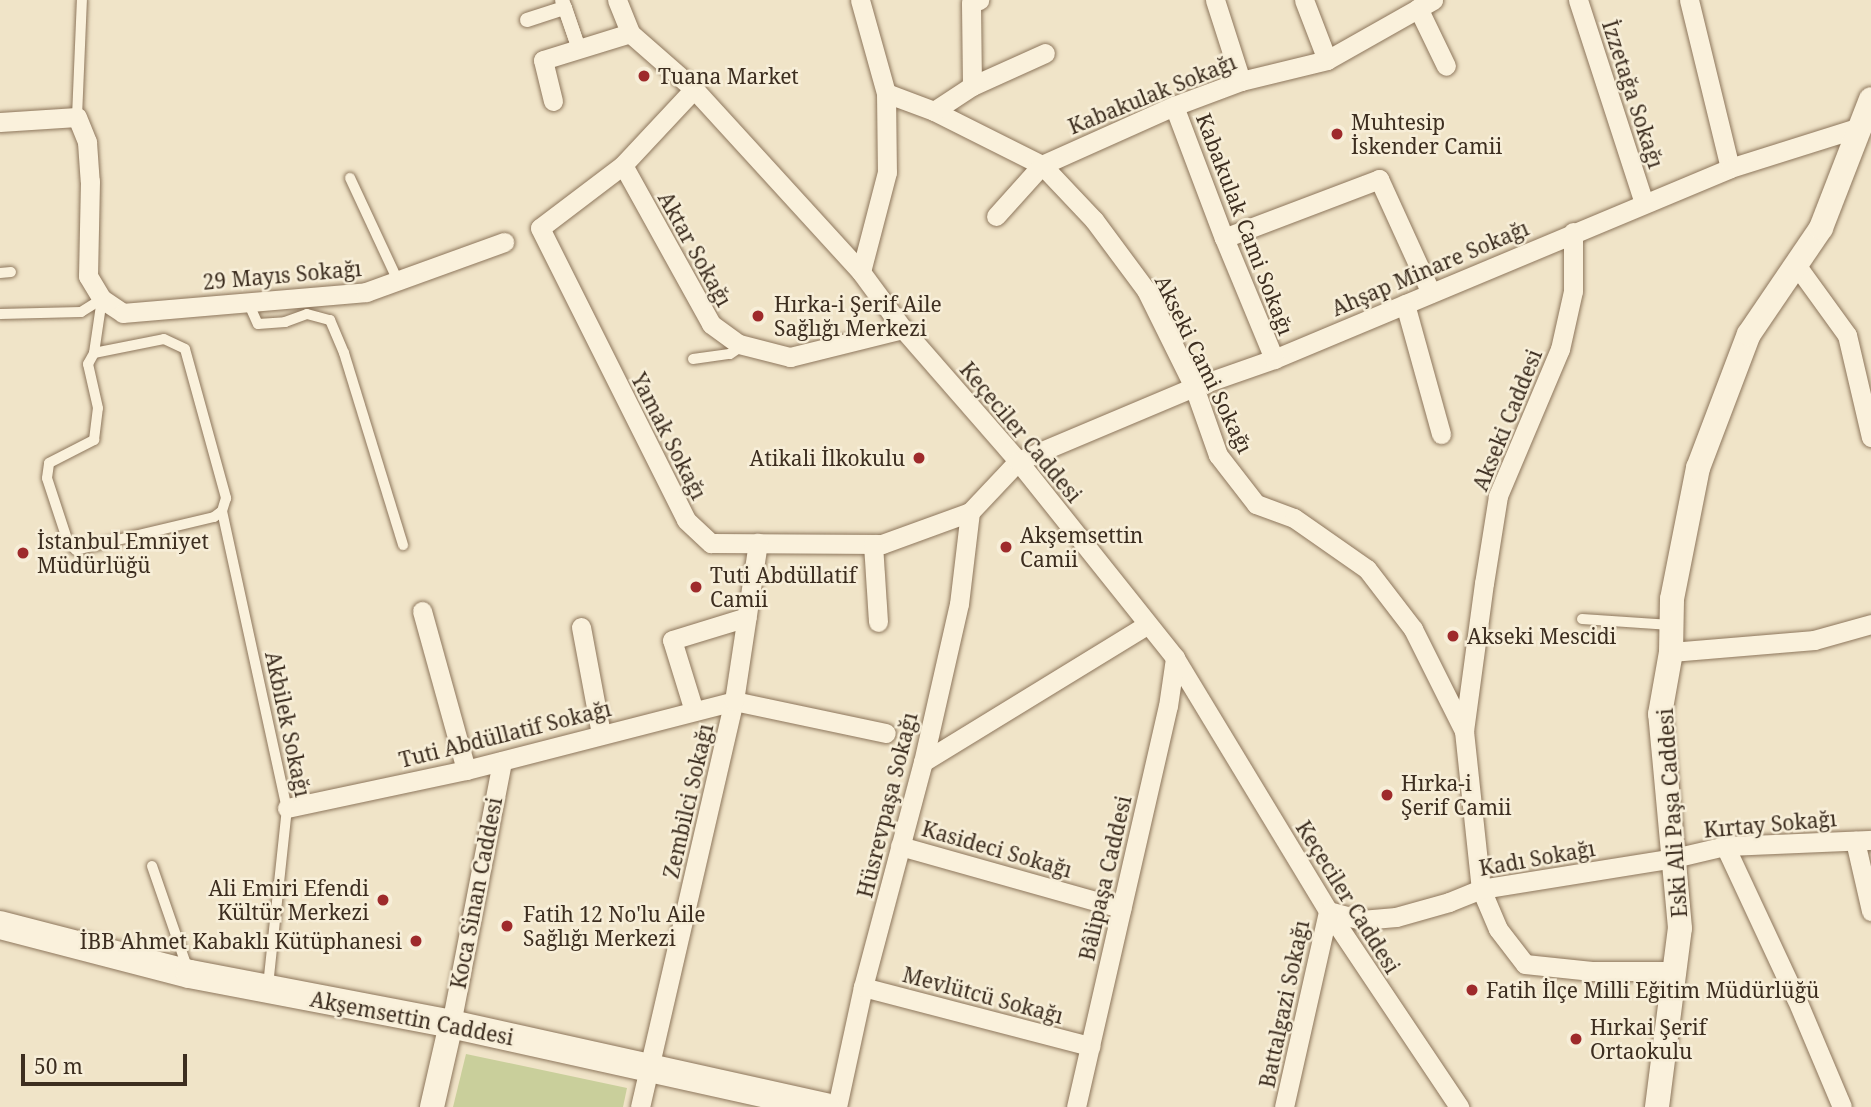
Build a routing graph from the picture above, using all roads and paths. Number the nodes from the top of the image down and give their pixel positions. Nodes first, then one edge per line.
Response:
1 (82, 0) edge
2 (562, 0) edge
3 (618, 0) edge
4 (860, 0) edge
5 (979, 0) edge
6 (1215, 0) edge
7 (1304, 0) edge
8 (1578, 0) edge
9 (1689, 0) edge
10 (1425, 4) edge
11 (527, 20) dead end
12 (630, 33) junction
13 (579, 49) junction
14 (1045, 53) dead end
15 (1326, 60) junction
16 (1446, 66) dead end
17 (1241, 81) junction
18 (972, 86) junction
19 (694, 89) junction
20 (886, 93) junction
21 (1871, 99) edge
22 (553, 101) dead end
23 (1174, 106) junction
24 (934, 111) junction
25 (77, 117) junction
26 (0, 122) edge
27 (1863, 126) junction
28 (623, 164) junction
29 (1042, 165) junction
30 (1730, 168) junction
31 (350, 178) dead end
32 (1644, 203) junction
33 (996, 216) dead end
34 (1573, 232) junction
35 (1224, 238) junction
36 (505, 242) dead end
37 (1797, 266) junction
38 (12, 272) dead end
39 (861, 272) junction
40 (0, 273) edge
41 (398, 281) junction
42 (1431, 293) junction
43 (102, 299) junction
44 (247, 302) junction
45 (1405, 304) junction
46 (0, 314) edge
47 (903, 329) junction
48 (744, 345) junction
49 (94, 353) junction
50 (693, 359) dead end
51 (1273, 359) junction
52 (1194, 387) junction
53 (1441, 434) dead end
54 (1871, 437) edge
55 (1018, 461) junction
56 (222, 511) junction
57 (970, 512) junction
58 (758, 542) junction
59 (873, 544) junction
60 (403, 545) dead end
61 (422, 611) dead end
62 (747, 617) junction
63 (1582, 619) dead end
64 (878, 622) dead end
65 (1871, 624) edge
66 (1147, 625) junction
67 (1671, 625) junction
68 (581, 626) dead end
69 (1671, 652) junction
70 (1175, 658) junction
71 (734, 701) junction
72 (694, 711) junction
73 (1464, 731) junction
74 (886, 733) dead end
75 (601, 734) junction
76 (502, 761) junction
77 (923, 762) junction
78 (466, 770) junction
79 (286, 808) junction
80 (1863, 840) edge
81 (900, 846) junction
82 (1725, 846) junction
83 (1674, 858) junction
84 (152, 866) dead end
85 (1481, 889) junction
86 (1121, 908) junction
87 (1328, 911) junction
88 (1871, 911) edge
89 (0, 925) edge
90 (1676, 971) junction
91 (190, 974) junction
92 (863, 987) junction
93 (267, 989) junction
94 (451, 1024) junction
95 (1090, 1046) junction
96 (649, 1068) junction
97 (432, 1107) edge
98 (640, 1107) edge
99 (826, 1107) edge
100 (837, 1107) edge
101 (1076, 1107) edge
102 (1284, 1107) edge
103 (1459, 1107) edge
104 (1657, 1107) edge
105 (1842, 1107) edge

1 - 25 lane
2 - 13 street
3 - 12 street, Keçeciler Caddesi
4 - 20 street
5 - 18 street
6 - 17 street
7 - 15 street
8 - 32 street, İzzetağa Sokağı
9 - 30 street
10 - 15 street, Kabakulak Sokağı
10 - 16 street
11 - 13 street
12 - 13 street
12 - 19 street, Keçeciler Caddesi
13 - 22 street
14 - 18 street
15 - 17 street, Kabakulak Sokağı
17 - 23 street, Kabakulak Sokağı
18 - 24 street
19 - 28 street, Yamak Sokağı
19 - 39 street, Keçeciler Caddesi
20 - 24 street, Akseki Cami Sokağı
20 - 39 street
21 - 27 street, Eski Ali Paşa Caddesi
23 - 29 street, Kabakulak Sokağı
23 - 35 street, Kabakulak Cami Sokağı
24 - 29 street, Akseki Cami Sokağı
25 - 26 street
25 - 43 street
27 - 30 street, Ahşap Minare Sokağı
27 - 37 street, Eski Ali Paşa Caddesi
28 - 48 street, Aktar Sokağı
28 - 58 street, Yamak Sokağı
29 - 33 street
29 - 52 street, Akseki Cami Sokağı
30 - 32 street, Ahşap Minare Sokağı
31 - 41 lane
32 - 34 street, Ahşap Minare Sokağı
34 - 42 street, Ahşap Minare Sokağı
34 - 73 street, Akseki Caddesi
35 - 42 street
35 - 51 street, Kabakulak Cami Sokağı
36 - 41 street, 29 Mayıs Sokağı
37 - 54 street
37 - 67 street, Eski Ali Paşa Caddesi
38 - 40 lane
39 - 47 street, Keçeciler Caddesi
41 - 44 street, 29 Mayıs Sokağı
42 - 45 street, Ahşap Minare Sokağı
43 - 44 street, 29 Mayıs Sokağı
43 - 46 lane
43 - 49 lane
44 - 60 lane
45 - 51 street, Ahşap Minare Sokağı
45 - 53 street
47 - 48 street, Aktar Sokağı
47 - 55 street, Keçeciler Caddesi
48 - 50 lane
49 - 56 lane, Akbilek Sokağı
49 - 56 lane
51 - 52 street, Ahşap Minare Sokağı
52 - 55 street, Ahşap Minare Sokağı
52 - 73 street, Akseki Cami Sokağı
55 - 57 street, Yamak Sokağı
55 - 66 street, Keçeciler Caddesi
56 - 79 lane, Akbilek Sokağı
57 - 59 street, Yamak Sokağı
57 - 77 street, Hüsrevpaşa Sokağı
58 - 59 street, Yamak Sokağı
58 - 62 street, Zembilci Sokağı
59 - 64 street
61 - 78 street
62 - 71 street, Zembilci Sokağı
62 - 72 street
63 - 67 lane
65 - 69 street
66 - 70 street, Keçeciler Caddesi
66 - 77 street
67 - 69 street, Eski Ali Paşa Caddesi
68 - 75 street
69 - 83 street, Eski Ali Paşa Caddesi
70 - 86 street, Bâlipaşa Caddesi
70 - 87 street, Keçeciler Caddesi
71 - 72 street, Tuti Abdüllatif Sokağı
71 - 74 street
71 - 96 street, Zembilci Sokağı
72 - 75 street, Tuti Abdüllatif Sokağı
73 - 85 street, Akseki Caddesi
75 - 76 street, Tuti Abdüllatif Sokağı
76 - 78 street, Tuti Abdüllatif Sokağı
76 - 94 street, Koca Sinan Caddesi
77 - 81 street, Hüsrevpaşa Sokağı
78 - 79 street, Tuti Abdüllatif Sokağı
79 - 93 lane, Akbilek Sokağı
80 - 82 street, Kırtay Sokağı
80 - 88 street
81 - 86 street, Kasideci Sokağı
81 - 92 street, Hüsrevpaşa Sokağı
82 - 83 street, Kırtay Sokağı
82 - 105 street
83 - 85 street, Kadı Sokağı
83 - 90 street, Eski Ali Paşa Caddesi
84 - 91 lane
85 - 87 street, Kadı Sokağı
85 - 90 street, Akseki Caddesi
86 - 95 street, Bâlipaşa Caddesi
87 - 102 street, Battalgazi Sokağı
87 - 103 street, Keçeciler Caddesi
89 - 91 main road, Akşemsettin Caddesi
90 - 104 street, Eski Ali Paşa Caddesi
91 - 93 main road, Akşemsettin Caddesi
92 - 95 street, Mevlütcü Sokağı
92 - 100 street, Hüsrevpaşa Sokağı
93 - 94 main road, Akşemsettin Caddesi
94 - 96 main road, Akşemsettin Caddesi
94 - 97 street, Koca Sinan Caddesi
95 - 101 street, Bâlipaşa Caddesi
96 - 98 street, Zembilci Sokağı
96 - 99 main road, Akşemsettin Caddesi

